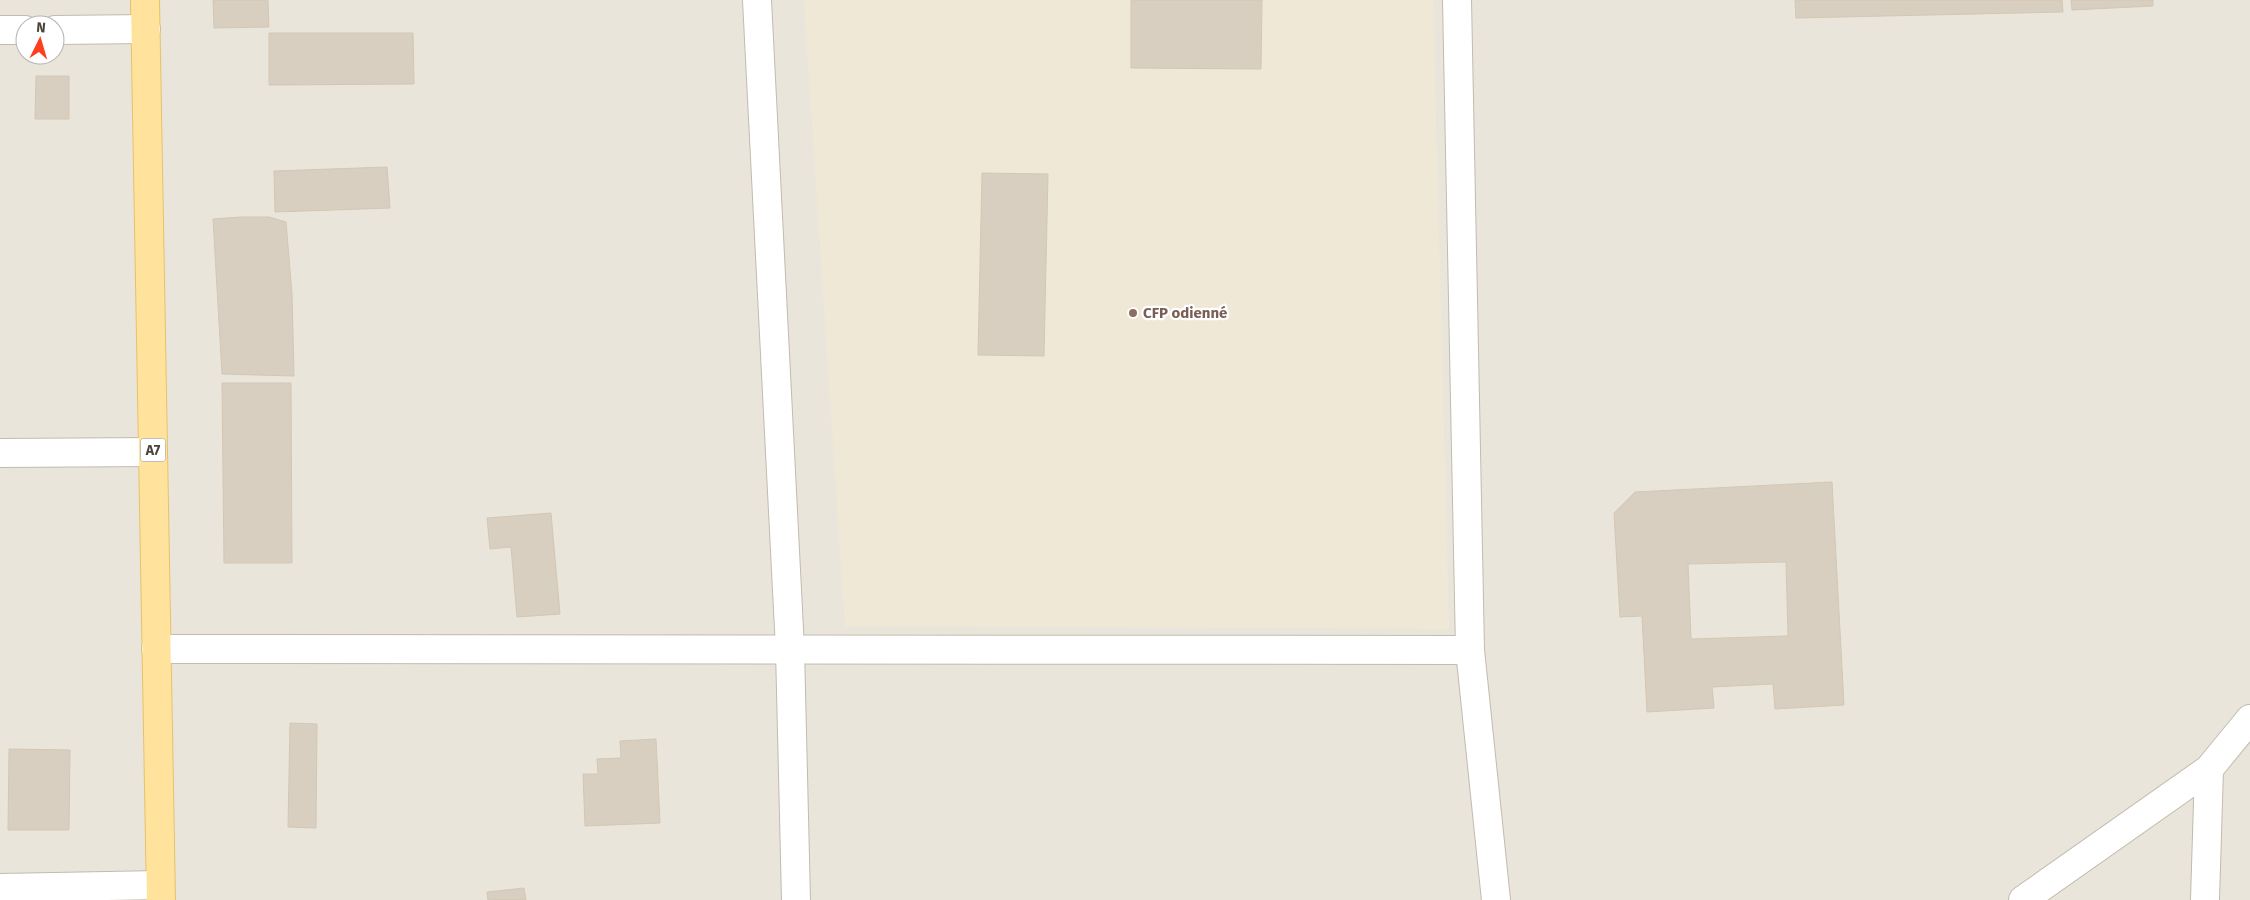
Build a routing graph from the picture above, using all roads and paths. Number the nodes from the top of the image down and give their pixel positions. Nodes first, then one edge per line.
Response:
1 (145, 0) edge
2 (757, 0) edge
3 (1457, 0) edge
4 (146, 29) junction
5 (0, 30) edge
6 (15, 30) edge
7 (65, 30) edge
8 (153, 452) junction
9 (0, 453) edge
10 (156, 649) junction
11 (790, 649) junction
12 (1470, 650) junction
13 (2250, 720) edge
14 (2209, 769) junction
15 (0, 888) edge
16 (160, 892) edge
17 (796, 900) edge
18 (1496, 900) edge
19 (2023, 900) edge
20 (2205, 900) edge

1 - 4 main road, A7
2 - 11 street
3 - 12 street
4 - 7 street
4 - 8 main road, A7
5 - 6 street
8 - 9 street
8 - 10 main road, A7
10 - 11 street
10 - 16 main road, A7
11 - 12 street
11 - 17 street
12 - 18 street
13 - 14 street
14 - 19 street
14 - 20 street
15 - 16 street

